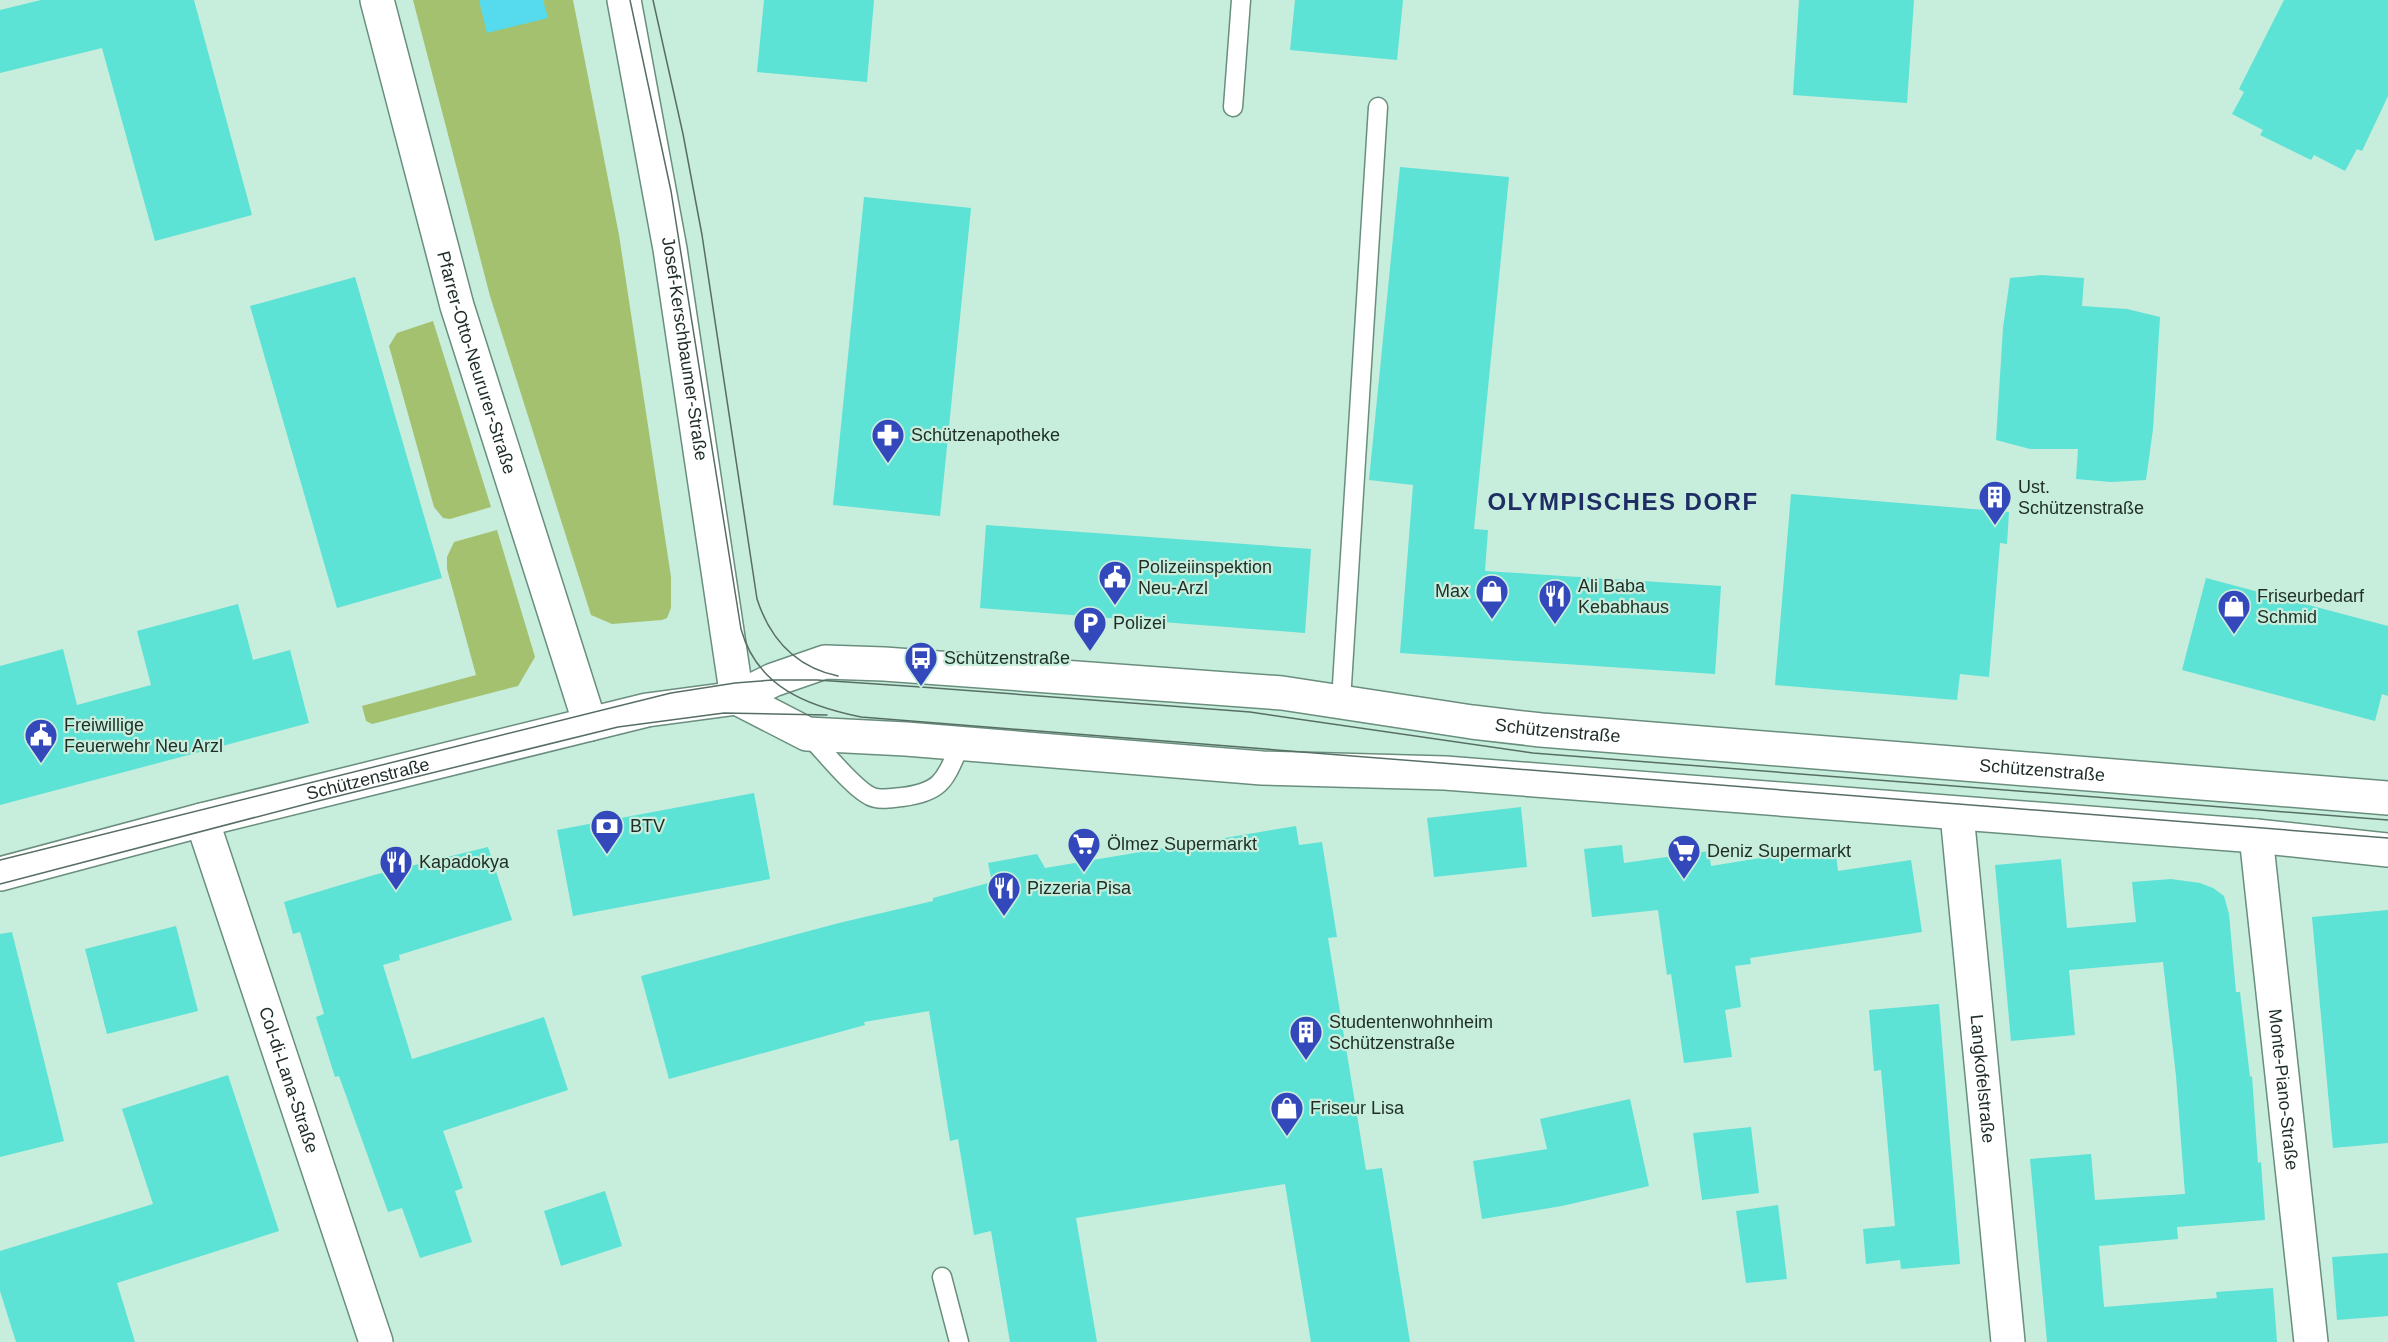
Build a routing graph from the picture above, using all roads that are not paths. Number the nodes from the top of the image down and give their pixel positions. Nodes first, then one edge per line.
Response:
1 (377, 0) edge
2 (624, 0) edge
3 (1241, 0) edge
4 (1233, 107) dead end
5 (1378, 107) dead end
6 (737, 698) junction
7 (1341, 701) junction
8 (590, 724) junction
9 (807, 734) junction
10 (961, 743) junction
11 (2388, 798) edge
12 (1957, 814) junction
13 (202, 820) junction
14 (2256, 836) junction
15 (2388, 850) edge
16 (0, 874) edge
17 (942, 1277) dead end
18 (376, 1342) edge
19 (959, 1342) edge
20 (2008, 1342) edge
21 (2311, 1342) edge

1 - 8 street, Pfarrer-Otto-Neururer-Straße
2 - 6 street, Josef-Kerschbaumer-Straße
3 - 4 lane
5 - 7 lane
6 - 7 street, Schützenstraße
6 - 8 street, Schützenstraße
6 - 9 street
7 - 11 street, Schützenstraße
8 - 13 street, Schützenstraße
9 - 10 street
9 - 10 lane
10 - 12 street
12 - 14 street
12 - 20 street, Langkofelstraße
13 - 16 street, Schützenstraße
13 - 18 street, Col-di-Lana-Straße
14 - 15 street
14 - 21 street, Monte-Piano-Straße
17 - 19 lane

